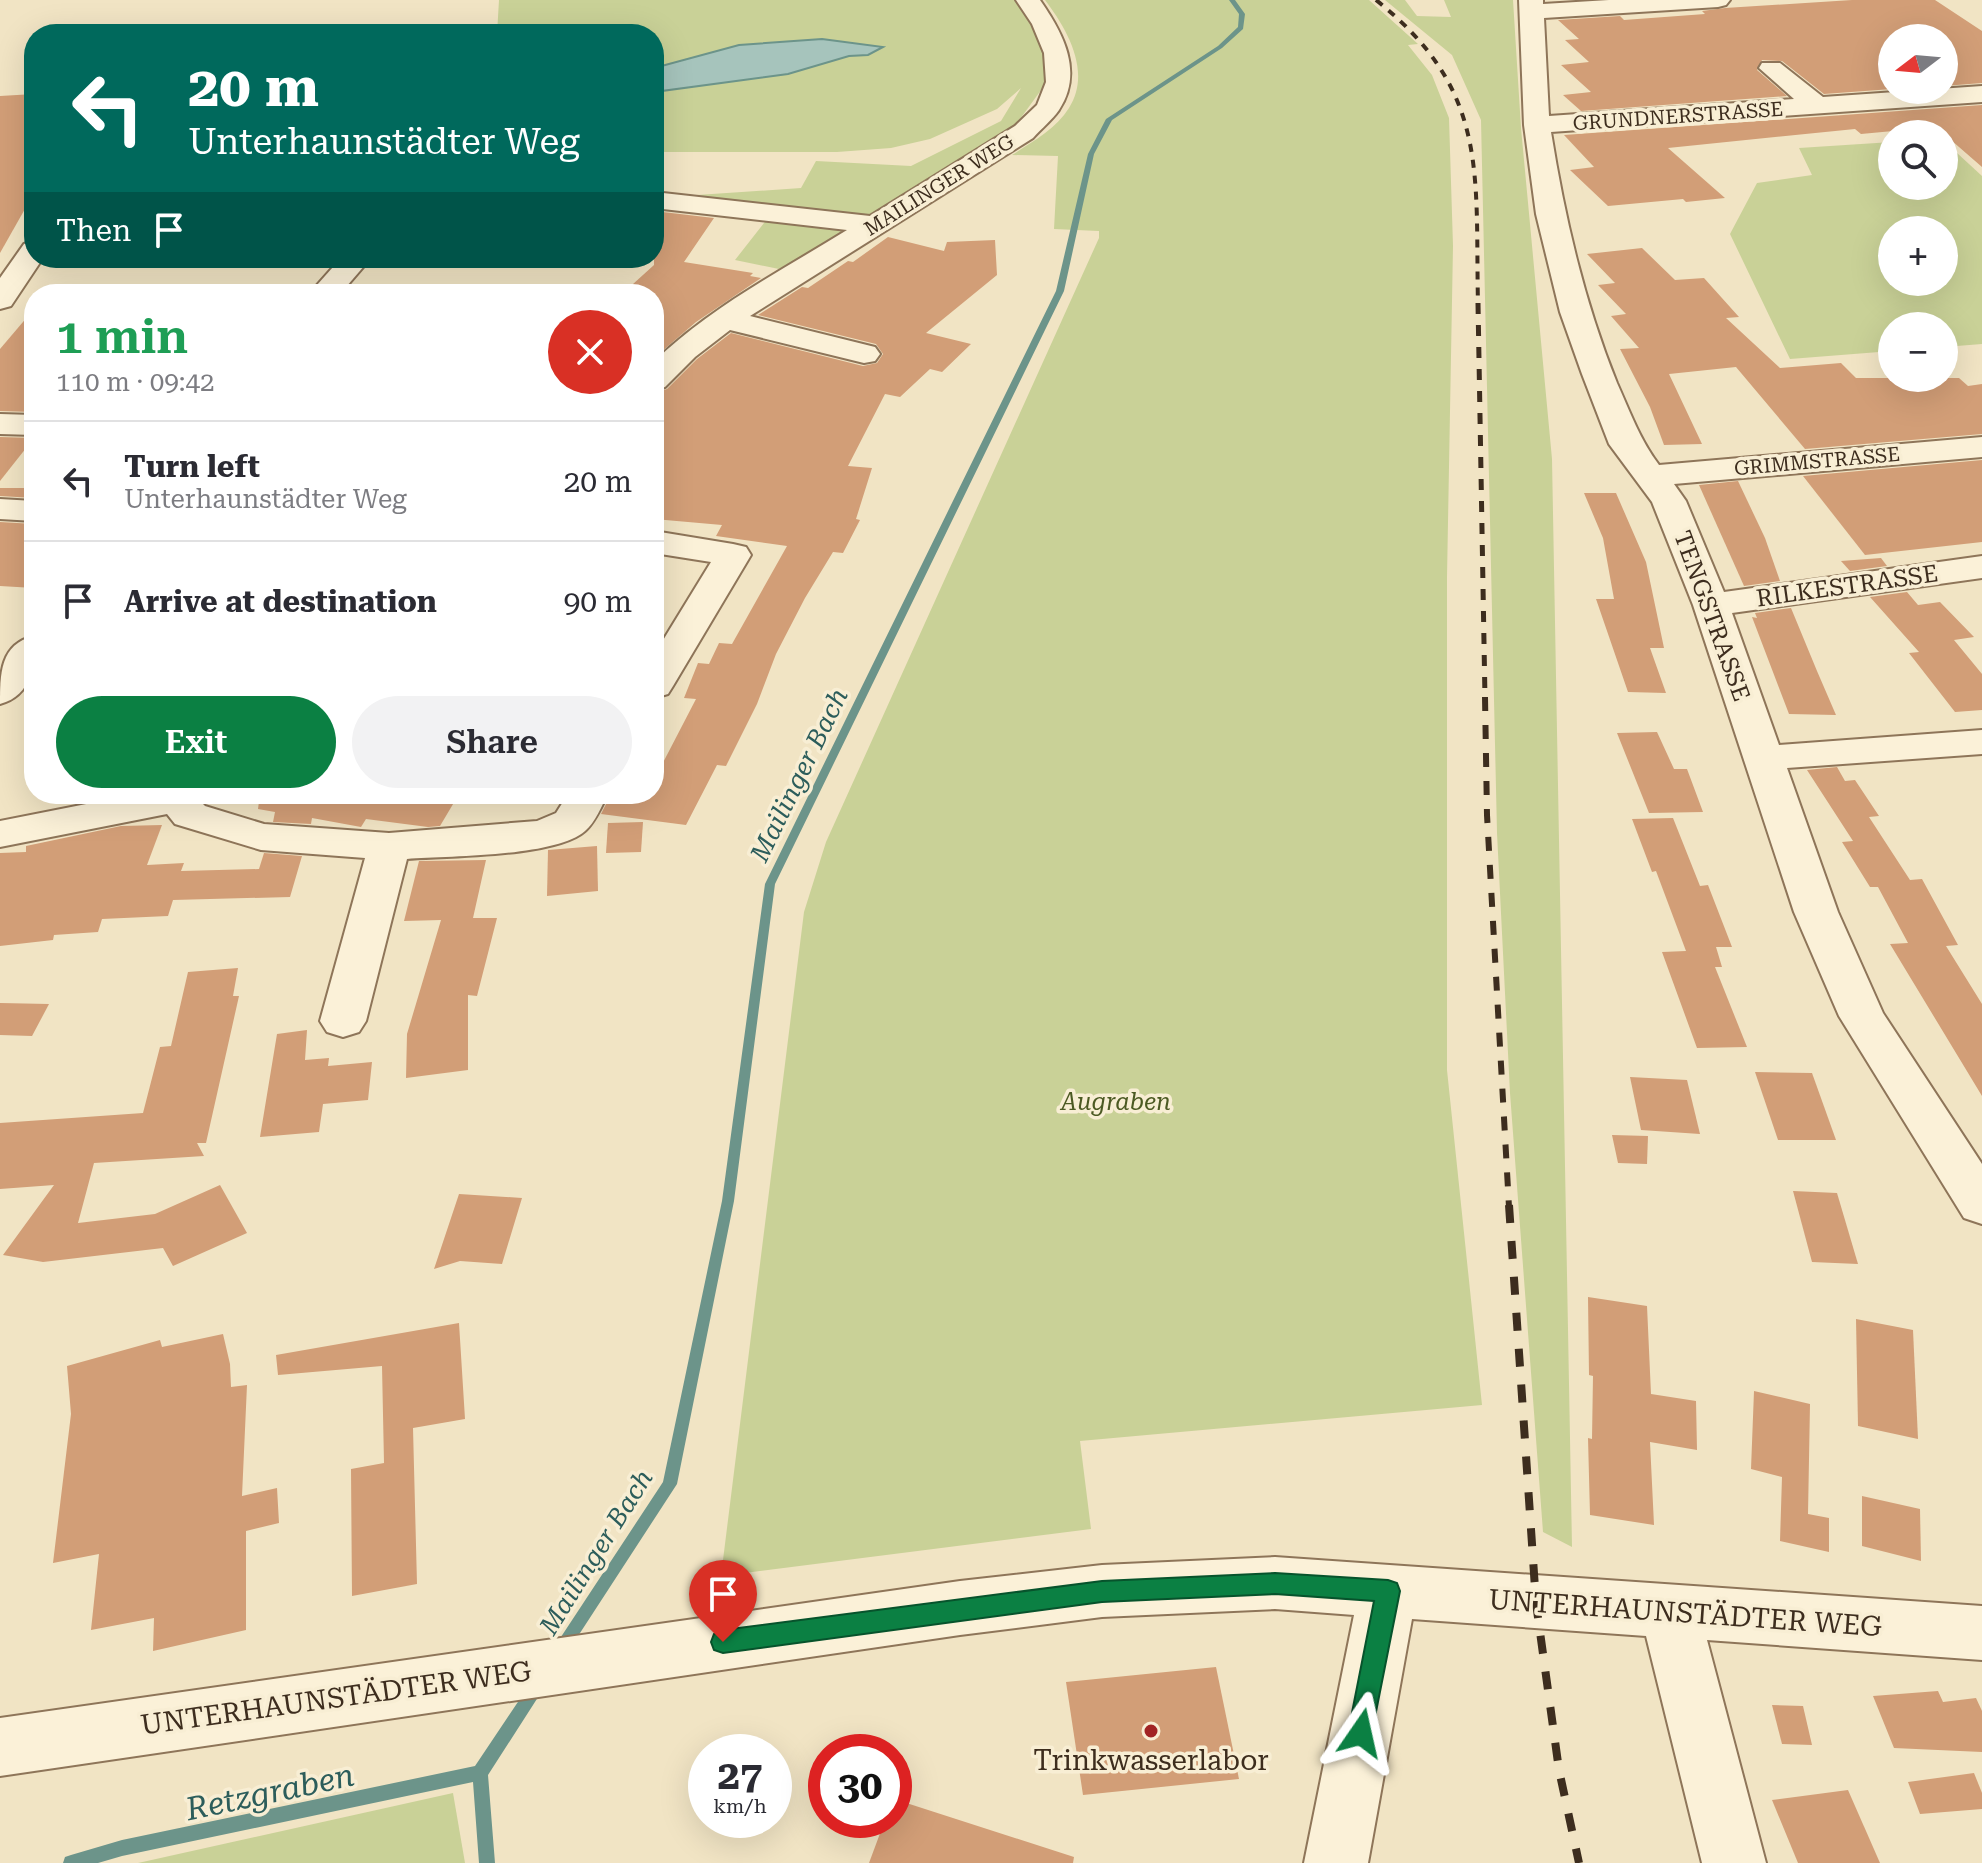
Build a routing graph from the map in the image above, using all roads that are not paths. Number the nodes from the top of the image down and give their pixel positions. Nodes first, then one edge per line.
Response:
1 (1028, 0) edge
2 (1718, 0) edge
3 (1531, 6) edge
4 (1771, 68) dead end
5 (1974, 95) edge
6 (1818, 106) junction
7 (1537, 125) junction
8 (664, 201) edge
9 (874, 225) junction
10 (24, 265) edge
11 (348, 268) edge
12 (333, 284) edge
13 (0, 300) edge
14 (725, 319) junction
15 (864, 354) dead end
16 (664, 370) edge
17 (0, 424) edge
18 (24, 425) edge
19 (1982, 447) edge
20 (1652, 476) junction
21 (0, 509) edge
22 (24, 510) edge
23 (664, 544) edge
24 (1982, 567) edge
25 (1711, 605) junction
26 (24, 660) edge
27 (664, 669) edge
28 (0, 692) edge
29 (1982, 742) edge
30 (1763, 758) junction
31 (149, 804) edge
32 (186, 804) edge
33 (582, 804) edge
34 (0, 834) edge
35 (389, 846) junction
36 (343, 1021) dead end
37 (1982, 1205) edge
38 (1388, 1591) junction
39 (1669, 1610) junction
40 (1982, 1633) edge
41 (0, 1747) edge
42 (1336, 1863) edge
43 (1734, 1863) edge

1 - 9 street, MAILINGER WEG
2 - 3 street
3 - 7 street, TENGSTRASSE
4 - 6 street, GRUNDNERSTRASSE
5 - 6 street, GRUNDNERSTRASSE
6 - 7 street, GRUNDNERSTRASSE
7 - 20 street, TENGSTRASSE
8 - 9 street
9 - 14 street, MAILINGER WEG
10 - 13 street
11 - 12 street
14 - 15 street
14 - 16 street, MAILINGER WEG
17 - 18 street
19 - 20 street, GRIMMSTRASSE
20 - 25 street, TENGSTRASSE
21 - 22 street
23 - 27 street
24 - 25 street, RILKESTRASSE
25 - 30 street, TENGSTRASSE
26 - 28 street
29 - 30 street
30 - 37 street, TENGSTRASSE
31 - 34 street
32 - 35 street
33 - 35 street
35 - 36 street
38 - 39 street, UNTERHAUNSTÄDTER WEG
38 - 41 street, UNTERHAUNSTÄDTER WEG
38 - 42 street
39 - 40 street, UNTERHAUNSTÄDTER WEG
39 - 43 street

